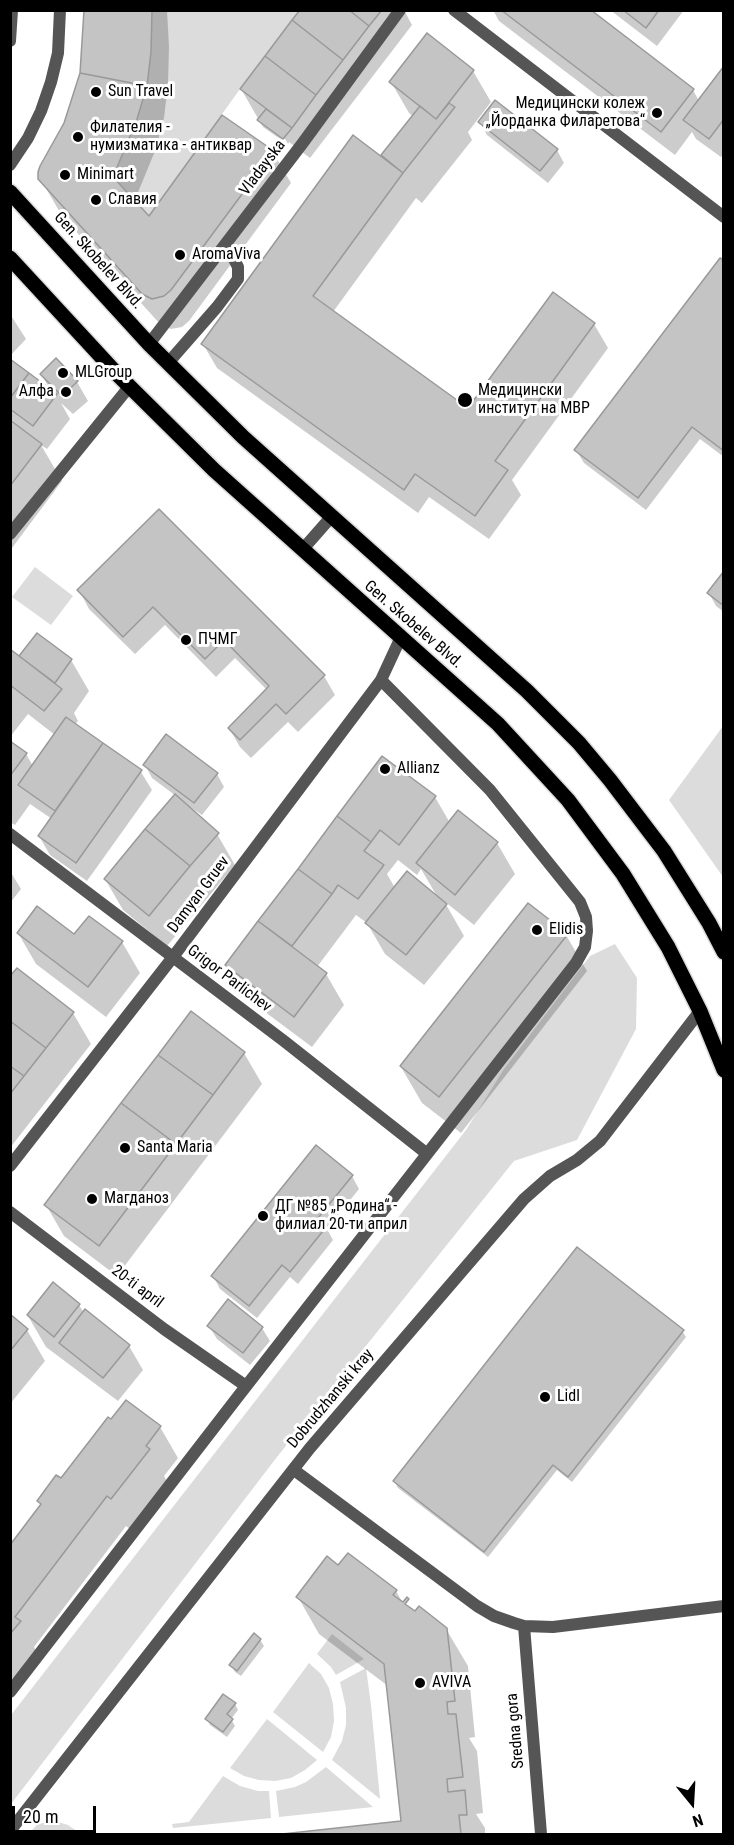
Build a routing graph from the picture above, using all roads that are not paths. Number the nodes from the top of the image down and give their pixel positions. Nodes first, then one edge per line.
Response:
1 (12, 10) edge
2 (60, 10) edge
3 (400, 10) edge
4 (454, 10) edge
5 (10, 41) edge
6 (10, 165) edge
7 (10, 192) edge
8 (723, 217) edge
9 (223, 248) junction
10 (10, 258) edge
11 (149, 344) junction
12 (168, 363) junction
13 (129, 387) junction
14 (332, 516) junction
15 (10, 534) edge
16 (303, 549) junction
17 (401, 637) junction
18 (381, 680) junction
19 (10, 834) edge
20 (723, 952) edge
21 (173, 957) junction
22 (700, 1011) junction
23 (723, 1070) edge
24 (426, 1153) junction
25 (10, 1166) edge
26 (10, 1212) edge
27 (246, 1386) junction
28 (294, 1470) junction
29 (723, 1606) edge
30 (524, 1626) junction
31 (10, 1692) edge
32 (10, 1831) edge
33 (541, 1834) edge

1 - 5 street
2 - 6 street
3 - 9 street, Vladayska
4 - 8 street
7 - 11 main road, Gen. Skobelev Blvd.
9 - 11 street, Vladayska
9 - 12 street
10 - 13 main road, Gen. Skobelev Blvd.
11 - 12 main road, Gen. Skobelev Blvd.
12 - 14 main road, Gen. Skobelev Blvd.
13 - 15 street
13 - 16 main road, Gen. Skobelev Blvd.
14 - 16 street
14 - 20 main road, Gen. Skobelev Blvd.
16 - 17 main road, Gen. Skobelev Blvd.
17 - 18 street, Damyan Gruev
17 - 22 main road, Gen. Skobelev Blvd.
18 - 21 street, Damyan Gruev
18 - 24 street
19 - 21 street, Grigor Parlichev
21 - 24 street, Grigor Parlichev
21 - 25 street, Damyan Gruev
22 - 23 main road, Gen. Skobelev Blvd.
22 - 28 street, Dobrudzhanski kray
24 - 27 street
26 - 27 street, 20-ti april
27 - 31 street
28 - 30 street
28 - 32 street, Dobrudzhanski kray
29 - 30 street
30 - 33 street, Sredna gora

